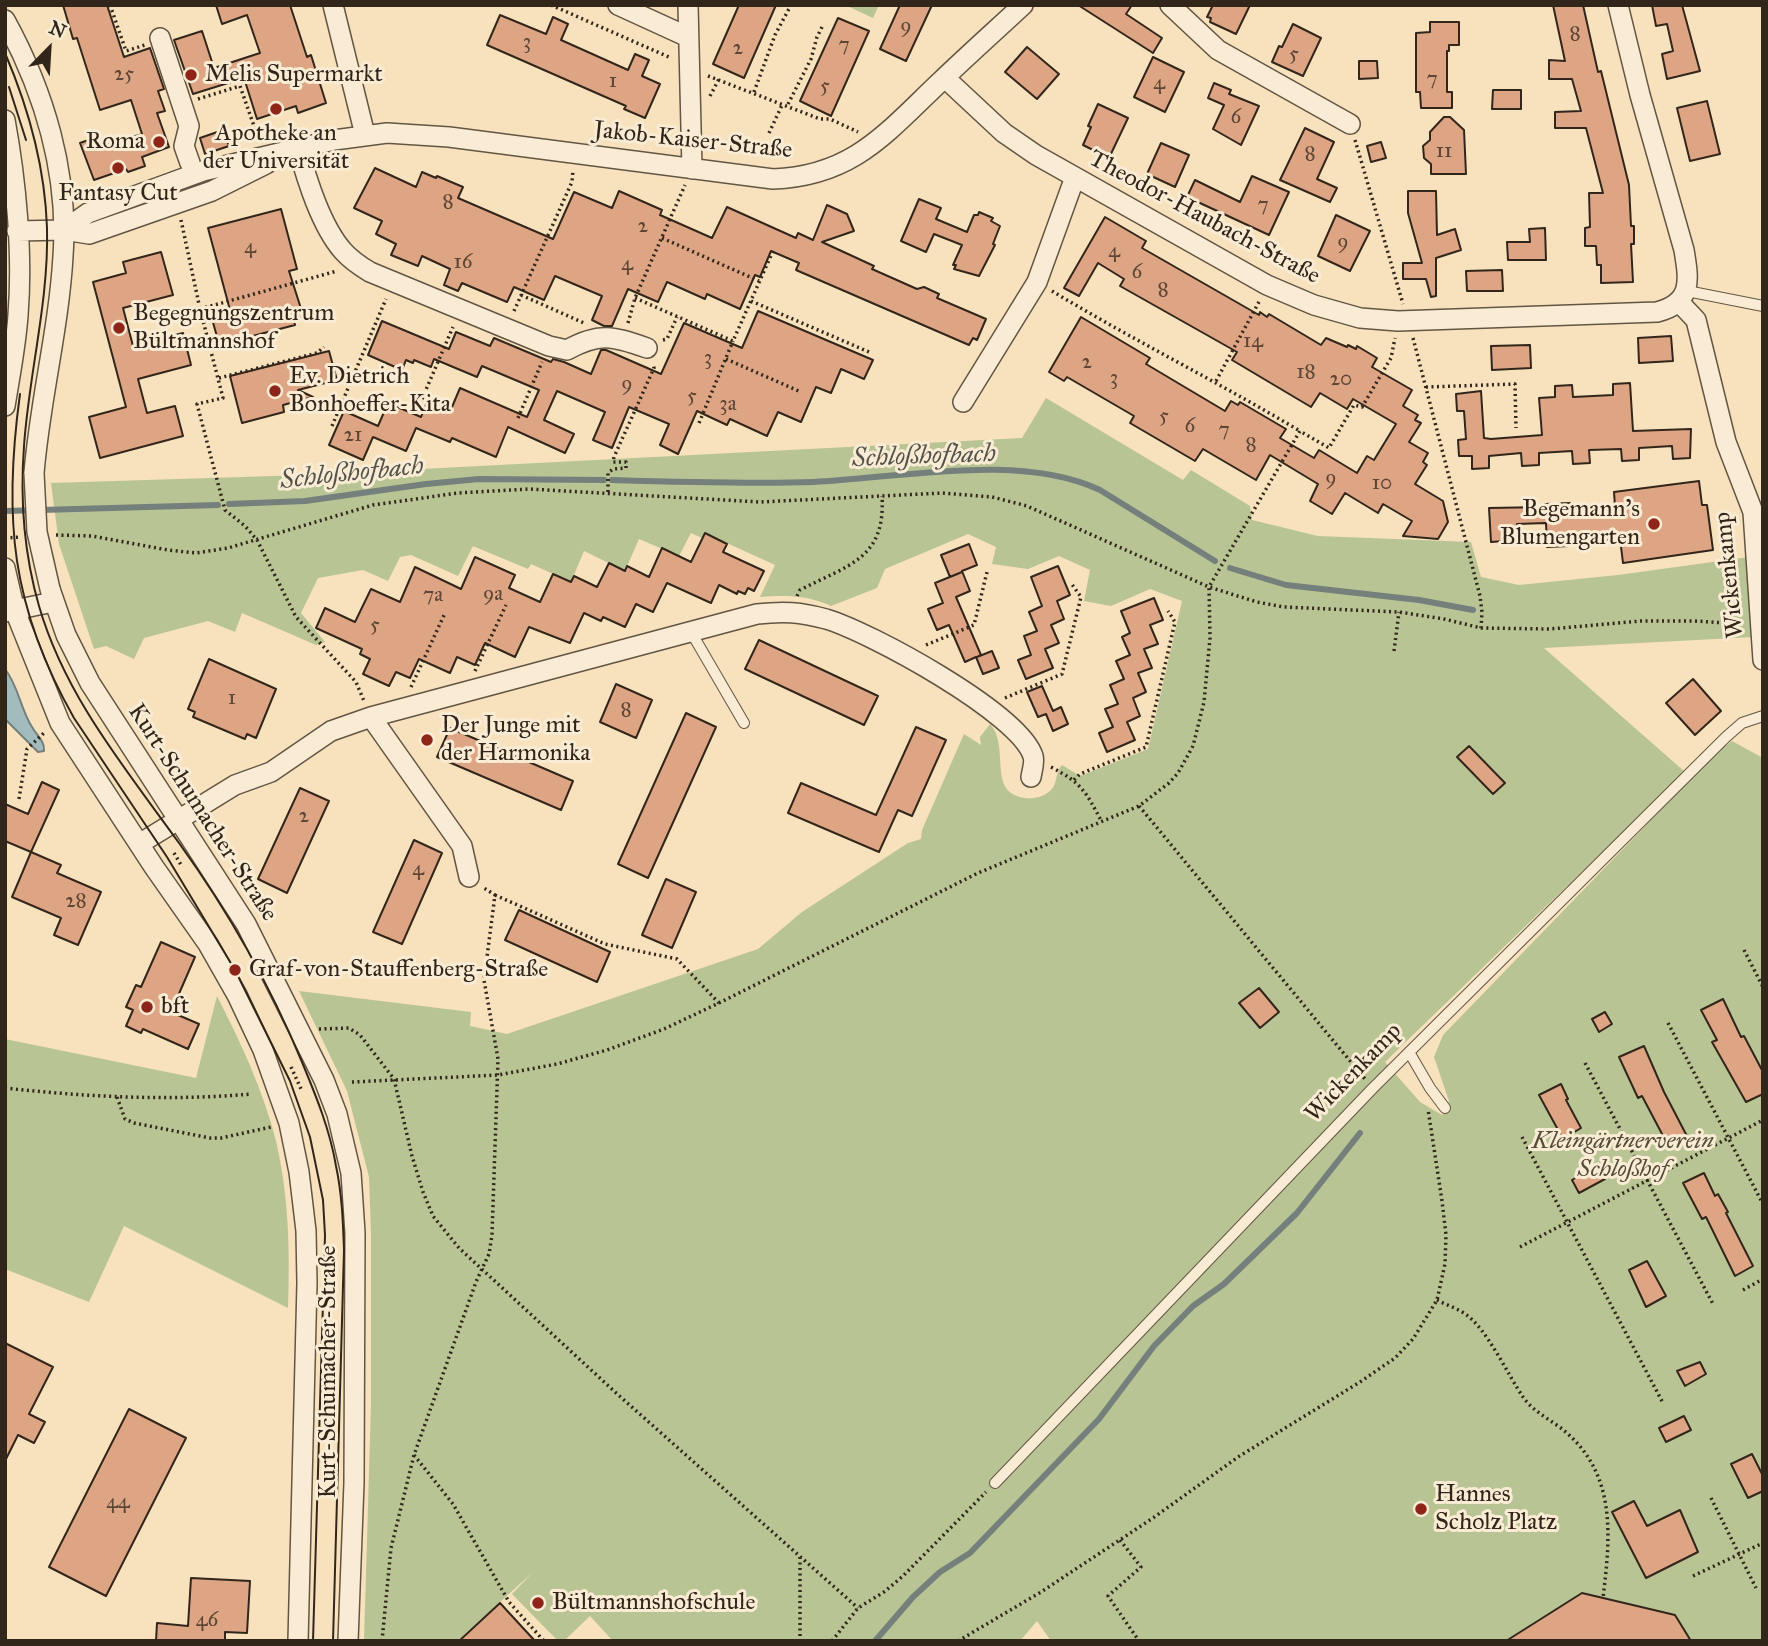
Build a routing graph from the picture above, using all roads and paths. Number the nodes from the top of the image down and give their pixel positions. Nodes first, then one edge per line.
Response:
1 (110, 5) edge
2 (333, 5) edge
3 (551, 5) edge
4 (618, 5) edge
5 (688, 5) edge
6 (792, 5) edge
7 (1023, 5) edge
8 (1170, 5) edge
9 (1618, 5) edge
10 (5, 20) edge
11 (822, 27) dead end
12 (688, 37) junction
13 (160, 39) joint
14 (689, 68) junction
15 (945, 78) junction
16 (754, 92) junction
17 (182, 104) junction
18 (785, 104) junction
19 (5, 120) edge
20 (1350, 124) joint
21 (256, 129) dead end
22 (769, 133) dead end
23 (365, 135) junction
24 (877, 141) junction
25 (298, 148) junction
26 (190, 163) dead end
27 (692, 169) junction
28 (1075, 177) junction
29 (572, 181) dead end
30 (682, 192) dead end
31 (181, 218) dead end
32 (64, 230) junction
33 (17, 231) junction
34 (662, 238) junction
35 (773, 251) dead end
36 (358, 264) junction
37 (759, 281) junction
38 (394, 282) junction
39 (1037, 282) junction
40 (1267, 285) junction
41 (522, 295) junction
42 (1683, 296) junction
43 (635, 298) junction
44 (751, 301) junction
45 (1763, 306) edge
46 (200, 309) junction
47 (677, 317) junction
48 (1403, 321) junction
49 (585, 323) dead end
50 (506, 329) junction
51 (623, 340) junction
52 (447, 341) dead end
53 (733, 341) junction
54 (549, 346) junction
55 (324, 347) dead end
56 (647, 348) junction
57 (869, 352) dead end
58 (726, 359) junction
59 (219, 378) junction
60 (1216, 381) junction
61 (1426, 387) junction
62 (802, 392) dead end
63 (422, 399) dead end
64 (963, 402) dead end
65 (5, 406) edge
66 (518, 418) dead end
67 (699, 423) dead end
68 (332, 426) dead end
69 (1516, 428) dead end
70 (1300, 431) junction
71 (608, 492) junction
72 (882, 496) junction
73 (67, 534) dead end
74 (257, 540) junction
75 (5, 568) edge
76 (987, 572) dead end
77 (1071, 583) dead end
78 (1209, 587) junction
79 (52, 596) junction
80 (506, 605) dead end
81 (10, 606) edge
82 (789, 611) junction
83 (1167, 611) dead end
84 (1399, 612) junction
85 (445, 613) dead end
86 (1761, 625) edge
87 (1481, 628) junction
88 (691, 632) junction
89 (1394, 651) dead end
90 (912, 658) junction
91 (1763, 660) edge
92 (473, 690) junction
93 (409, 707) junction
94 (990, 710) junction
95 (1763, 716) edge
96 (371, 717) junction
97 (744, 723) dead end
98 (44, 732) dead end
99 (1032, 767) joint
100 (1074, 779) junction
101 (19, 799) dead end
102 (1139, 806) junction
103 (179, 820) junction
104 (1102, 822) junction
105 (139, 844) junction
106 (174, 853) dead end
107 (181, 864) dead end
108 (469, 877) joint
109 (495, 895) junction
110 (1744, 950) dead end
111 (1763, 987) edge
112 (719, 1003) junction
113 (1668, 1023) dead end
114 (314, 1029) dead end
115 (1409, 1052) junction
116 (1585, 1063) dead end
117 (498, 1075) junction
118 (394, 1079) junction
119 (352, 1082) dead end
120 (5, 1088) edge
121 (1373, 1088) junction
122 (252, 1094) dead end
123 (117, 1097) junction
124 (1427, 1104) dead end
125 (1445, 1108) dead end
126 (1763, 1121) edge
127 (289, 1123) junction
128 (1522, 1137) dead end
129 (1729, 1138) junction
130 (1648, 1180) junction
131 (1763, 1204) edge
132 (1566, 1222) junction
133 (1520, 1247) dead end
134 (482, 1269) junction
135 (1763, 1279) edge
136 (1743, 1290) dead end
137 (1437, 1300) junction
138 (1713, 1304) dead end
139 (1663, 1403) dead end
140 (414, 1455) junction
141 (995, 1483) joint
142 (1711, 1498) dead end
143 (1120, 1540) junction
144 (1763, 1543) edge
145 (1740, 1555) junction
146 (800, 1557) junction
147 (1693, 1576) dead end
148 (1756, 1588) dead end
149 (1602, 1598) dead end
150 (858, 1608) junction
151 (298, 1641) edge
152 (348, 1641) edge
153 (382, 1641) edge
154 (544, 1641) edge
155 (800, 1641) edge
156 (832, 1641) edge
157 (958, 1641) edge
158 (1139, 1641) edge

1 - 13 path
2 - 23 street
3 - 14 path
4 - 12 street
5 - 12 street
6 - 16 path
7 - 15 street, Jakob-Kaiser-Straße
8 - 20 street
9 - 42 street
10 - 32 street, Kurt-Schumacher-Straße
11 - 18 path
12 - 14 street
13 - 17 street
14 - 16 path
14 - 27 street
15 - 24 street, Jakob-Kaiser-Straße
15 - 28 street, Theodor-Haubach-Straße
16 - 18 path
17 - 21 path
17 - 26 street
18 - 22 path
18 - 24 path
19 - 33 street
20 - 48 path
23 - 25 street, Jakob-Kaiser-Straße
23 - 27 street, Jakob-Kaiser-Straße
24 - 27 street, Jakob-Kaiser-Straße
25 - 32 street, Jakob-Kaiser-Straße
25 - 36 street
28 - 39 street
28 - 40 street, Theodor-Haubach-Straße
29 - 41 path
30 - 34 path
31 - 46 path
32 - 33 street
32 - 79 street, Kurt-Schumacher-Straße, bridge
33 - 65 street
34 - 37 path
34 - 43 path
35 - 37 path
36 - 38 street
36 - 46 path
37 - 44 path
38 - 50 street
38 - 68 path
39 - 60 path
39 - 64 street
40 - 48 street, Theodor-Haubach-Straße
40 - 60 path
41 - 49 path
41 - 50 path
42 - 45 lane
42 - 48 street, Theodor-Haubach-Straße
42 - 86 street, Wickenkamp
43 - 47 path
43 - 51 path
44 - 53 path
44 - 57 path
46 - 59 path
47 - 53 path
47 - 56 path
48 - 61 path
48 - 70 path
50 - 54 street
51 - 54 street
51 - 56 street
52 - 63 path
53 - 58 path
54 - 66 path
55 - 59 path
56 - 71 path
58 - 62 path
58 - 67 path
59 - 74 path
60 - 70 path
61 - 69 path
61 - 87 path
70 - 78 path
71 - 72 path
71 - 74 path
72 - 78 path
72 - 82 path
73 - 74 path
74 - 96 path
75 - 81 street, Kurt-Schumacher-Straße
76 - 90 path
77 - 94 path
78 - 84 path
78 - 102 path
79 - 81 street
79 - 103 street, Kurt-Schumacher-Straße
80 - 92 path
81 - 105 street, Kurt-Schumacher-Straße
82 - 88 street
82 - 90 street
83 - 100 path
84 - 87 path
84 - 89 path
85 - 93 path
86 - 87 path
86 - 91 street, Wickenkamp
88 - 92 street
88 - 97 lane
90 - 94 street
92 - 93 street
93 - 96 street
94 - 99 street
95 - 115 lane, Wickenkamp
96 - 103 street
96 - 108 street
98 - 101 path
99 - 100 path
100 - 104 path
102 - 104 path
102 - 121 path
103 - 105 street
103 - 152 street, Kurt-Schumacher-Straße
104 - 112 path
105 - 127 street, Kurt-Schumacher-Straße
106 - 107 path
108 - 109 path
109 - 112 path
109 - 117 path
110 - 111 path
112 - 117 path
113 - 129 path
114 - 118 path
115 - 121 lane, Wickenkamp
115 - 125 lane
116 - 130 path
117 - 118 path
117 - 134 path
118 - 119 path
118 - 134 path
120 - 123 path
121 - 141 lane, Wickenkamp
122 - 123 path
123 - 127 path
124 - 137 path
126 - 129 path
127 - 151 street, Kurt-Schumacher-Straße
128 - 132 path
129 - 130 path
129 - 131 path
130 - 132 path
130 - 138 path
132 - 133 path
132 - 139 path
134 - 140 path
134 - 146 path
135 - 136 path
137 - 143 path
137 - 149 path
140 - 153 path
140 - 154 path
141 - 150 path
142 - 145 path
143 - 157 path
143 - 158 path
144 - 145 path
145 - 147 path
145 - 148 path
146 - 150 path
146 - 155 path
150 - 156 path

